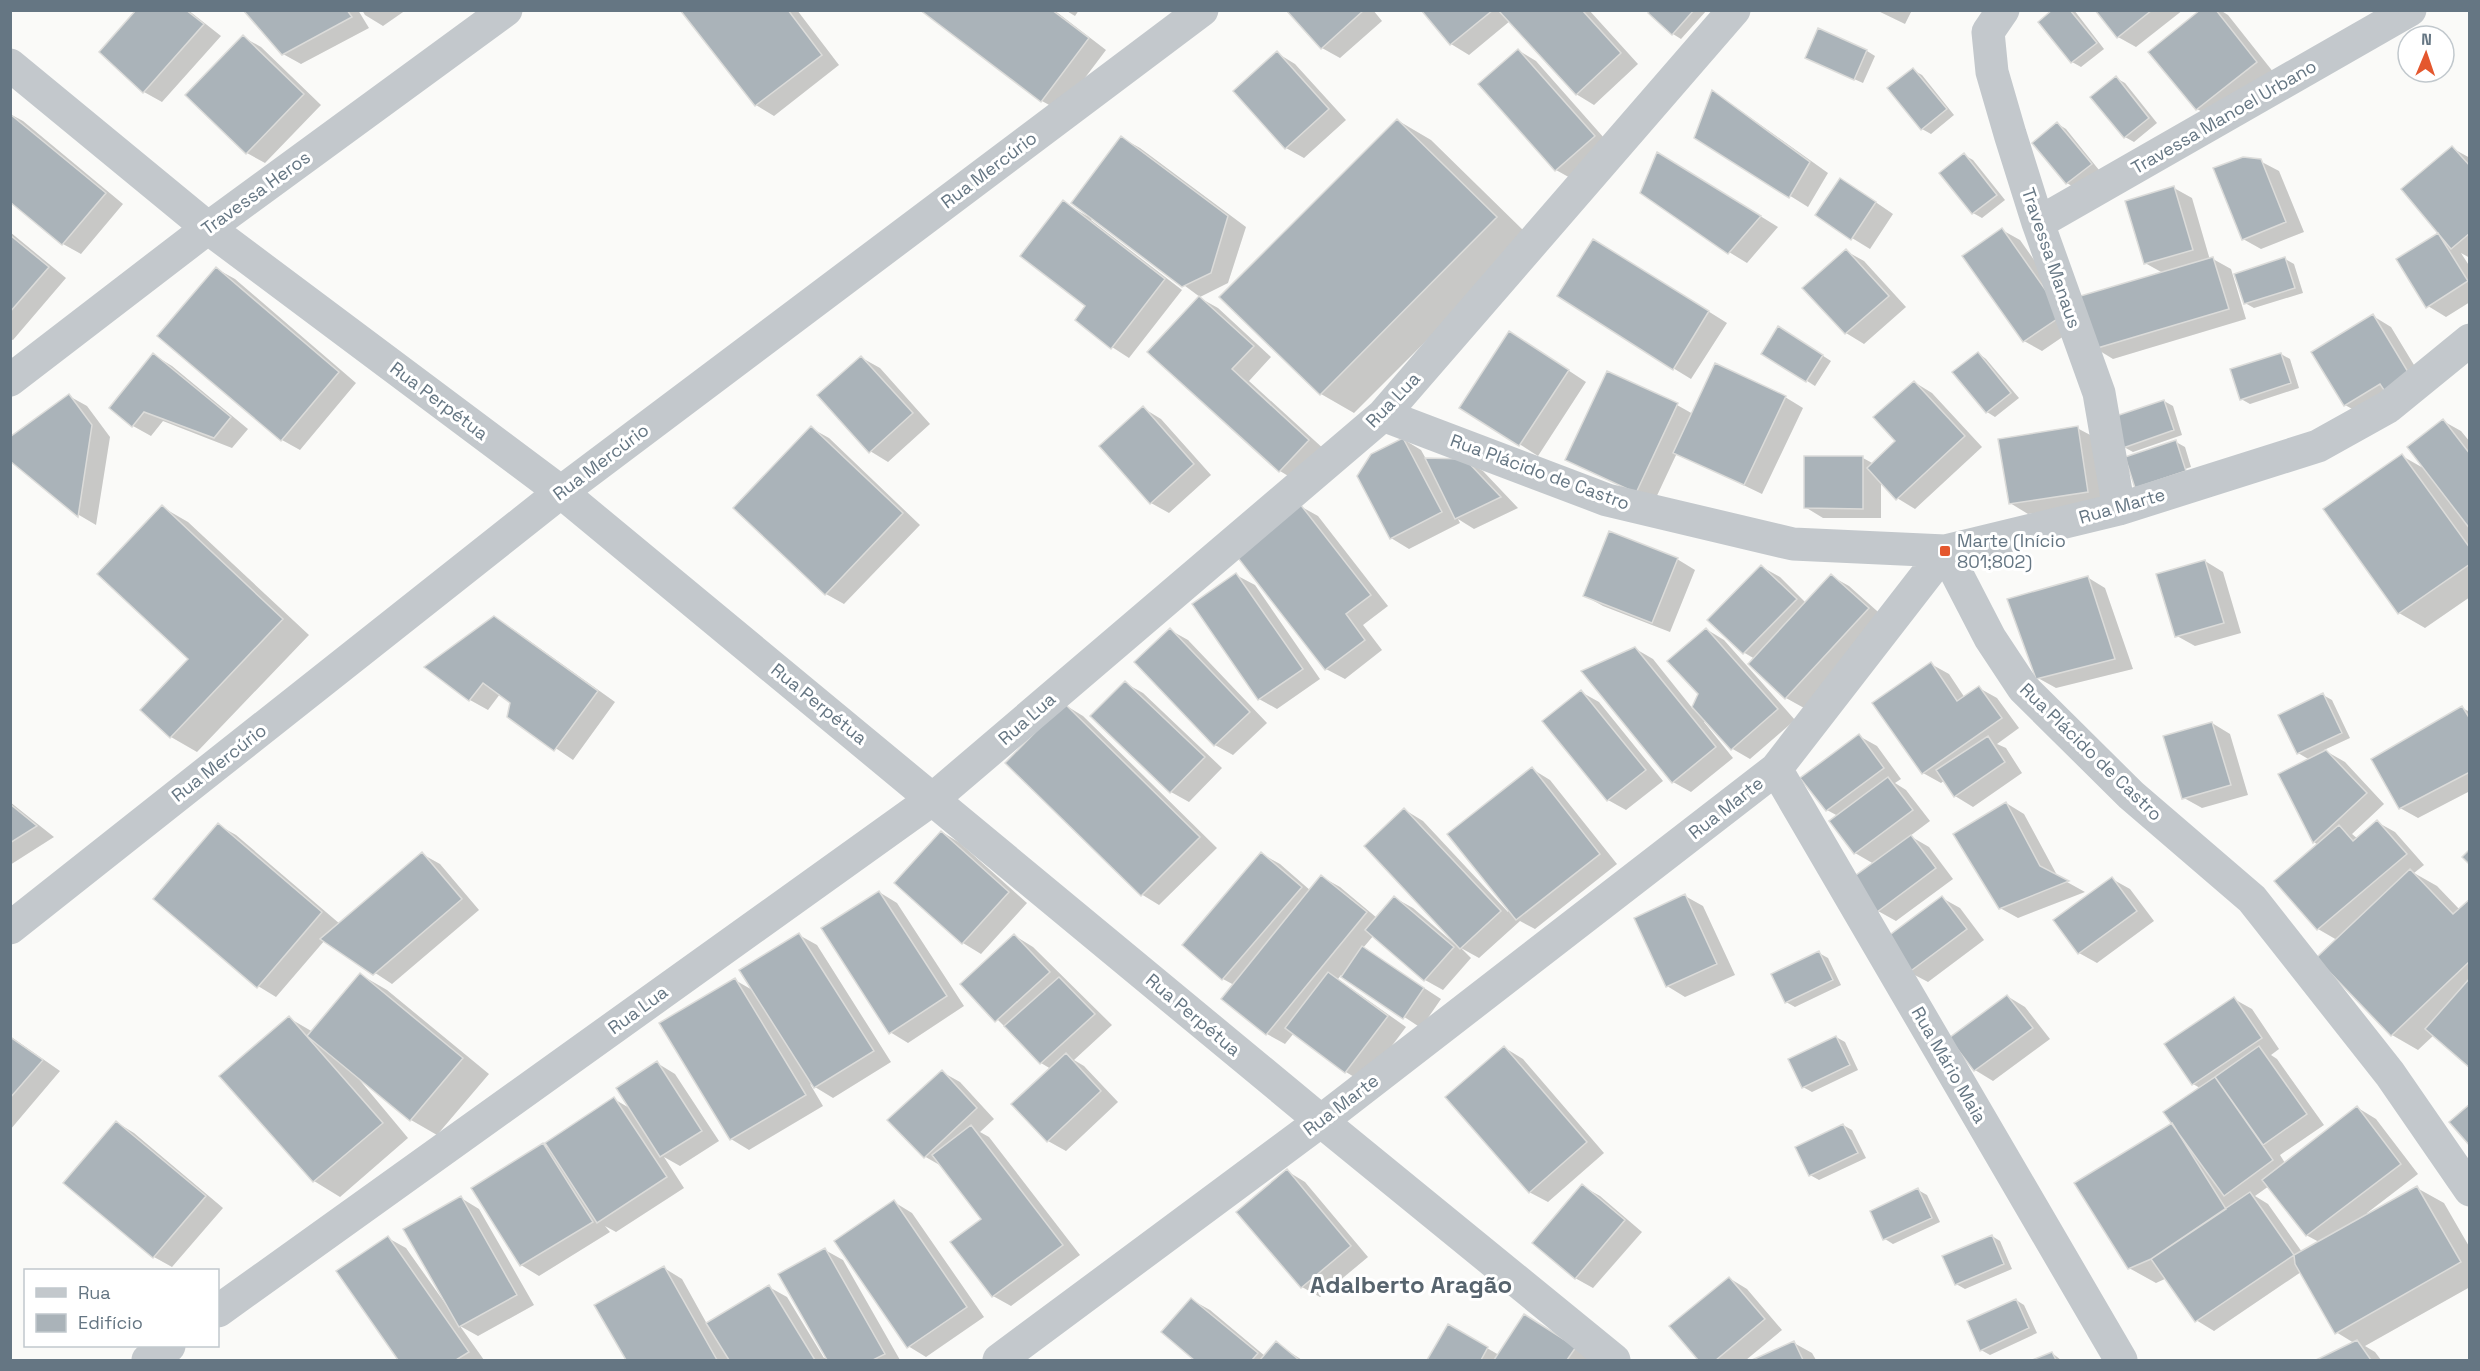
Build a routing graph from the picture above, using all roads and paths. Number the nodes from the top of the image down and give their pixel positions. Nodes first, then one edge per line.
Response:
1 (506, 10) edge
2 (1202, 10) edge
3 (1734, 10) edge
4 (2003, 10) edge
5 (2410, 10) edge
6 (10, 65) edge
7 (2038, 223) junction
8 (208, 228) junction
9 (2469, 340) edge
10 (10, 380) edge
11 (1383, 415) junction
12 (561, 492) junction
13 (2119, 509) junction
14 (1944, 551) junction
15 (1776, 769) junction
16 (934, 798) junction
17 (10, 928) edge
18 (1321, 1121) junction
19 (2469, 1190) edge
20 (219, 1310) edge
21 (168, 1347) edge
22 (148, 1360) edge
23 (999, 1360) edge
24 (1614, 1360) edge
25 (2121, 1360) edge

1 - 8 street, Travessa Heros
2 - 12 street, Rua Mercúrio
3 - 11 street, Rua Lua
4 - 7 street, Travessa Manaus
5 - 7 street, Travessa Manoel Urbano
6 - 8 street, Rua Perpétua
7 - 13 street, Travessa Manaus
8 - 10 street, Travessa Heros
8 - 12 street, Rua Perpétua
9 - 13 street, Rua Marte
11 - 14 street, Rua Plácido de Castro
11 - 16 street, Rua Lua
12 - 16 street, Rua Perpétua
12 - 17 street, Rua Mercúrio
13 - 14 street, Rua Marte
14 - 15 street, Rua Marte
14 - 19 street, Rua Plácido de Castro
15 - 18 street, Rua Marte
15 - 25 street, Rua Mário Maia
16 - 18 street, Rua Perpétua
16 - 20 street, Rua Lua
18 - 23 street, Rua Marte
18 - 24 street, Rua Perpétua
21 - 22 street

